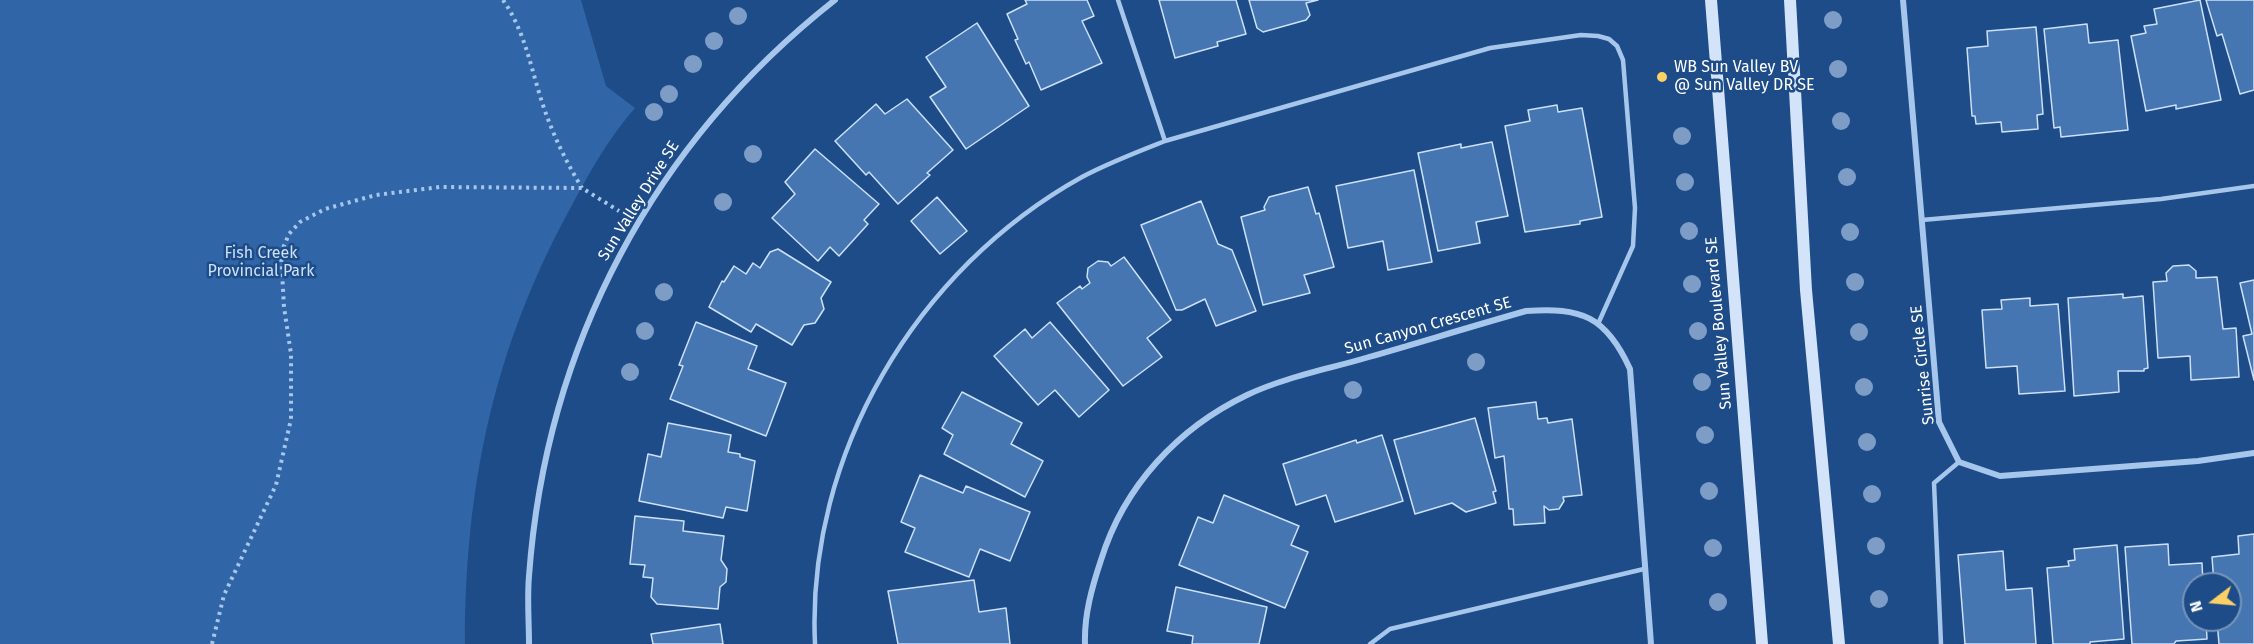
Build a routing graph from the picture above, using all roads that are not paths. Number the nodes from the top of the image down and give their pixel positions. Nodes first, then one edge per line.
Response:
1 (835, 0) edge
2 (1118, 0) edge
3 (1711, 0) edge
4 (1790, 0) edge
5 (1903, 0) edge
6 (1165, 141) junction
7 (2254, 186) edge
8 (1922, 220) junction
9 (1598, 324) junction
10 (2254, 453) edge
11 (1959, 462) junction
12 (1644, 569) junction
13 (529, 644) edge
14 (815, 644) edge
15 (1085, 644) edge
16 (1370, 644) edge
17 (1650, 644) edge
18 (1762, 644) edge
19 (1839, 644) edge
20 (1941, 644) edge

1 - 13 street, Sun Valley Drive SE
2 - 6 lane
3 - 18 main road, Sun Valley Boulevard SE
4 - 19 main road
5 - 8 street, Sunrise Circle SE
6 - 9 lane
6 - 14 lane
7 - 8 lane
8 - 11 street, Sunrise Circle SE
9 - 12 street, Sun Canyon Crescent SE
9 - 15 street, Sun Canyon Crescent SE
10 - 11 street
11 - 20 lane
12 - 16 lane
12 - 17 street, Sun Canyon Crescent SE

